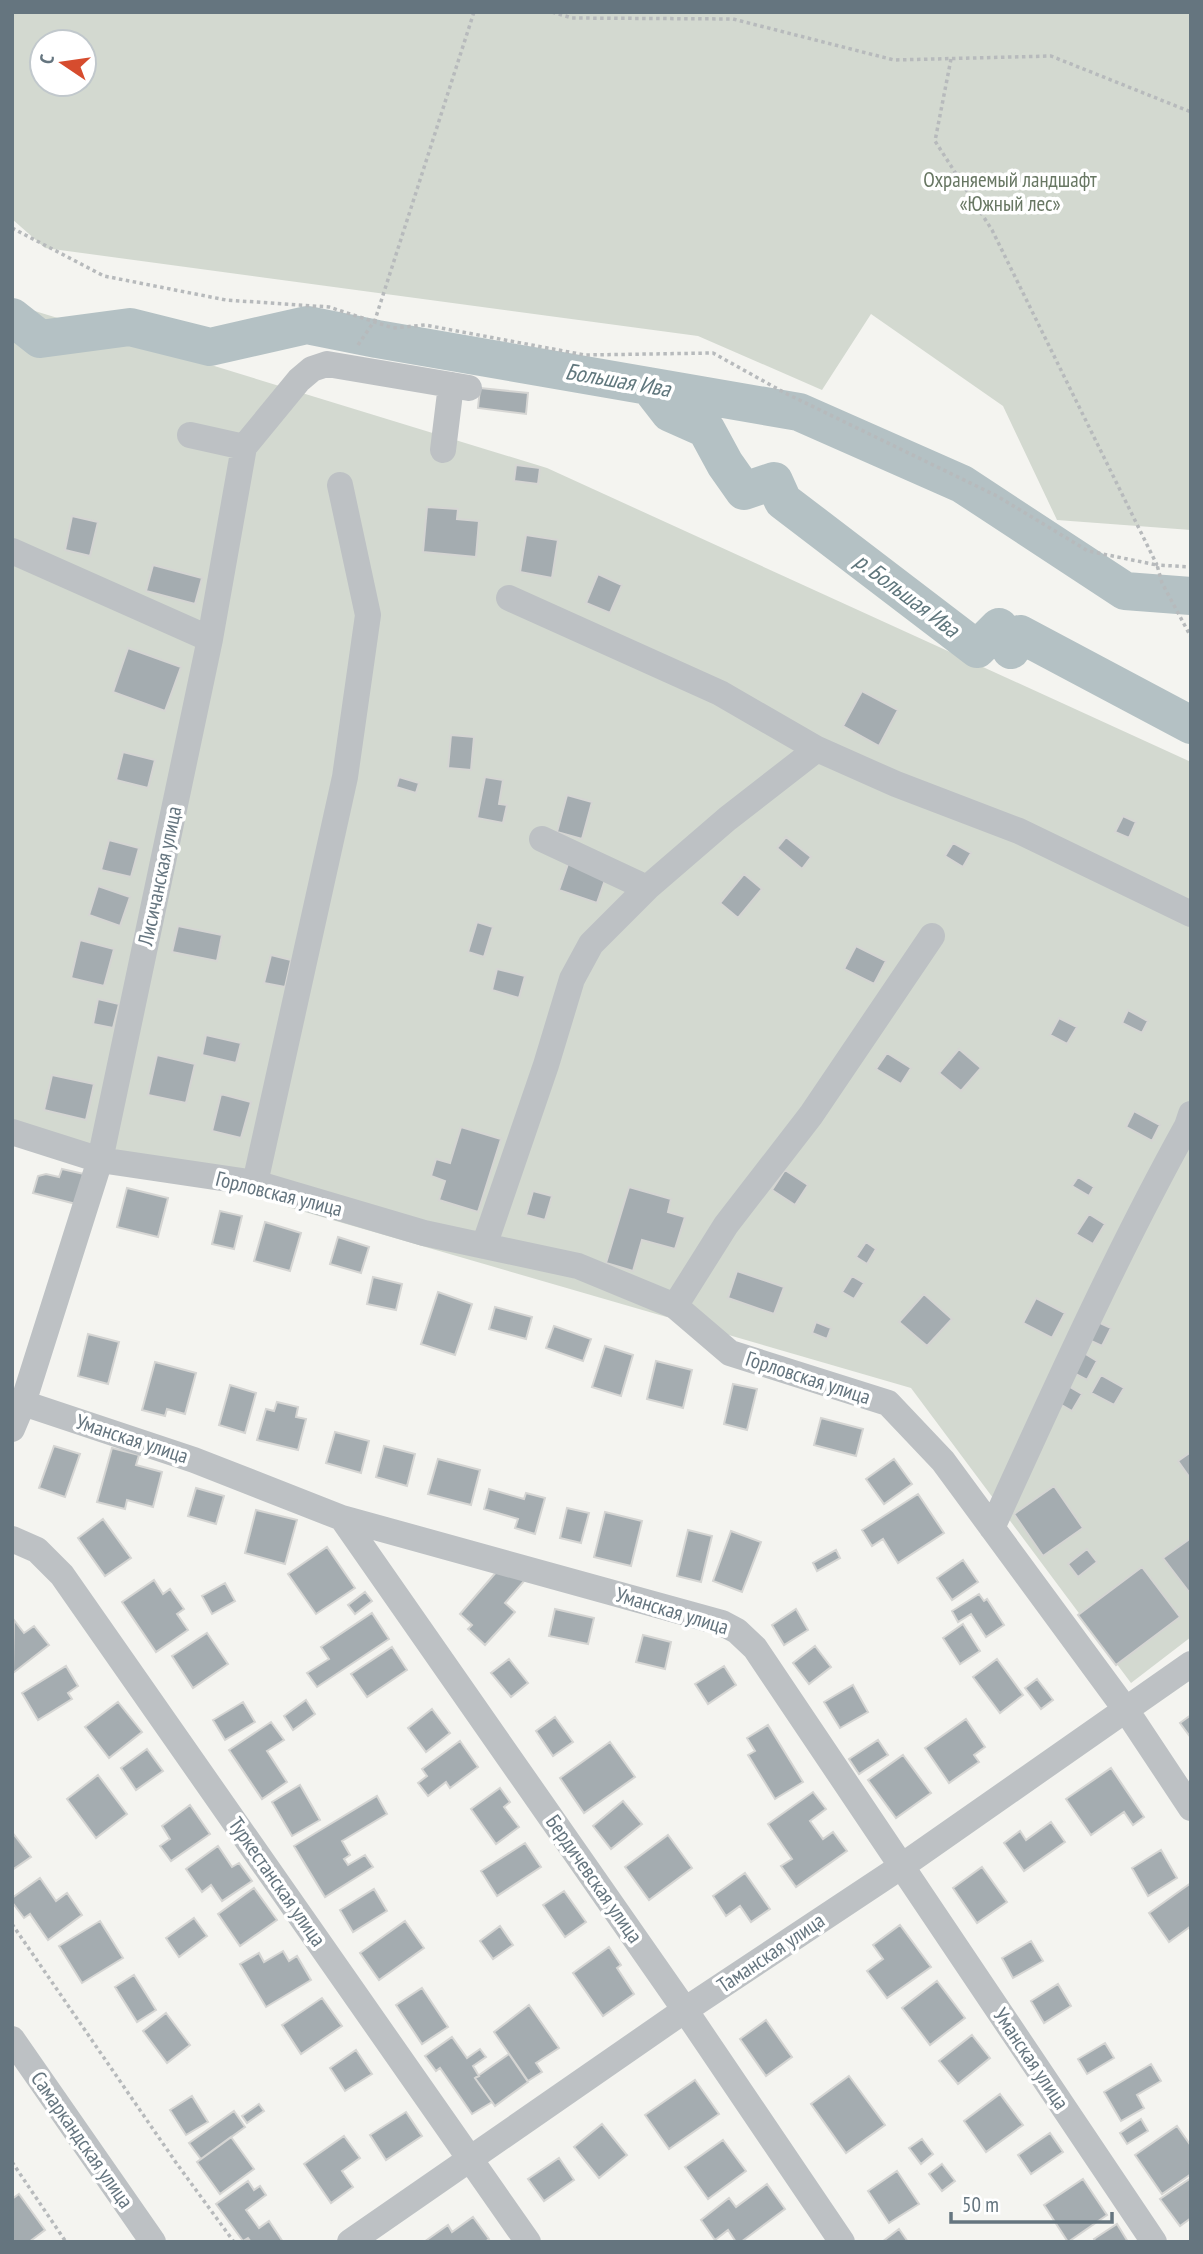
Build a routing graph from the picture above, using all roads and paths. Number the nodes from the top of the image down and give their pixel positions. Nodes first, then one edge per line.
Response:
1 (474, 12) edge
2 (552, 12) edge
3 (951, 58) junction
4 (1191, 112) edge
5 (12, 228) edge
6 (375, 320) junction
7 (190, 435) dead end
8 (244, 447) junction
9 (443, 450) dead end
10 (340, 485) dead end
11 (12, 551) edge
12 (1157, 565) junction
13 (1191, 567) edge
14 (509, 598) dead end
15 (1191, 637) edge
16 (210, 639) junction
17 (817, 749) junction
18 (541, 839) dead end
19 (647, 888) junction
20 (1191, 914) edge
21 (932, 936) dead end
22 (1191, 1114) edge
23 (12, 1132) edge
24 (100, 1160) junction
25 (255, 1183) junction
26 (484, 1246) junction
27 (675, 1306) junction
28 (23, 1403) junction
29 (12, 1429) edge
30 (342, 1518) junction
31 (992, 1528) junction
32 (12, 1539) edge
33 (1191, 1664) edge
34 (1126, 1710) junction
35 (1191, 1808) edge
36 (902, 1866) junction
37 (12, 1924) edge
38 (685, 2010) junction
39 (12, 2039) edge
40 (471, 2159) junction
41 (12, 2162) edge
42 (66, 2242) edge
43 (153, 2242) edge
44 (234, 2242) edge
45 (350, 2242) edge
46 (527, 2242) edge
47 (842, 2242) edge
48 (1154, 2242) edge

1 - 6 path
2 - 3 path
3 - 4 path
3 - 12 path
5 - 6 path
6 - 12 path
7 - 8 street
8 - 9 street, Лисичанская улица
8 - 16 street, Лисичанская улица
10 - 25 street
11 - 16 street
12 - 13 path
12 - 15 path
14 - 17 street
16 - 24 street, Лисичанская улица
17 - 19 street
17 - 20 street
18 - 19 street
19 - 26 street
21 - 27 street
22 - 31 street
23 - 24 street, Горловская улица
24 - 25 street, Горловская улица
24 - 28 street, Лисичанская улица
25 - 26 street, Горловская улица
26 - 27 street, Горловская улица
27 - 31 street, Горловская улица
28 - 29 street, Лисичанская улица
28 - 30 street, Уманская улица
30 - 36 street, Уманская улица
30 - 38 street, Бердичевская улица
31 - 34 street, Горловская улица
32 - 40 street, Туркестанская улица
33 - 34 street, Таманская улица
34 - 35 street, Горловская улица
34 - 36 street, Таманская улица
36 - 38 street, Таманская улица
36 - 48 street, Уманская улица
37 - 44 path
38 - 40 street, Таманская улица
38 - 47 street, Бердичевская улица
39 - 43 street, Самаркандская улица
40 - 45 street, Таманская улица
40 - 46 street, Туркестанская улица
41 - 42 path

